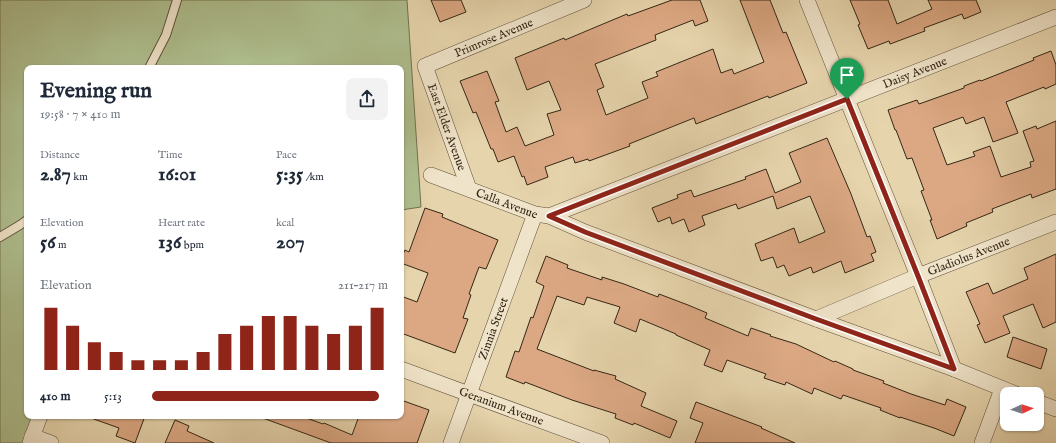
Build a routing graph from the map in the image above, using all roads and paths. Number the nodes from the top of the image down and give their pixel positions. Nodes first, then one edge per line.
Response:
1 (177, 0) edge
2 (584, 0) edge
3 (808, 0) edge
4 (1056, 17) edge
5 (151, 65) edge
6 (425, 66) joint
7 (847, 99) junction
8 (431, 175) dead end
9 (469, 189) junction
10 (542, 215) junction
11 (1056, 222) edge
12 (24, 223) edge
13 (0, 237) edge
14 (918, 276) junction
15 (816, 319) junction
16 (404, 369) edge
17 (954, 369) junction
18 (1000, 388) edge
19 (469, 394) junction
20 (1044, 405) edge
21 (1000, 409) edge
22 (1056, 409) edge
23 (39, 419) edge
24 (31, 440) edge
25 (51, 443) edge
26 (451, 443) edge
27 (602, 443) edge
28 (982, 443) edge

1 - 5 lane
2 - 6 street, Primrose Avenue
3 - 7 street
4 - 7 street, Daisy Avenue
6 - 9 street, East Elder Avenue
7 - 10 street, Daisy Avenue
7 - 14 street
8 - 9 street, Calla Avenue
9 - 10 street, Calla Avenue
10 - 15 street, Calla Avenue
10 - 19 street, Zinnia Street
11 - 14 street, Gladiolus Avenue
12 - 13 lane
14 - 15 street, Gladiolus Avenue
14 - 17 street
15 - 17 street, Calla Avenue
16 - 19 street, Geranium Avenue
17 - 18 street, Calla Avenue
19 - 26 street, Zinnia Street
19 - 27 street, Geranium Avenue
20 - 22 street
21 - 28 street
23 - 24 street
24 - 25 street

